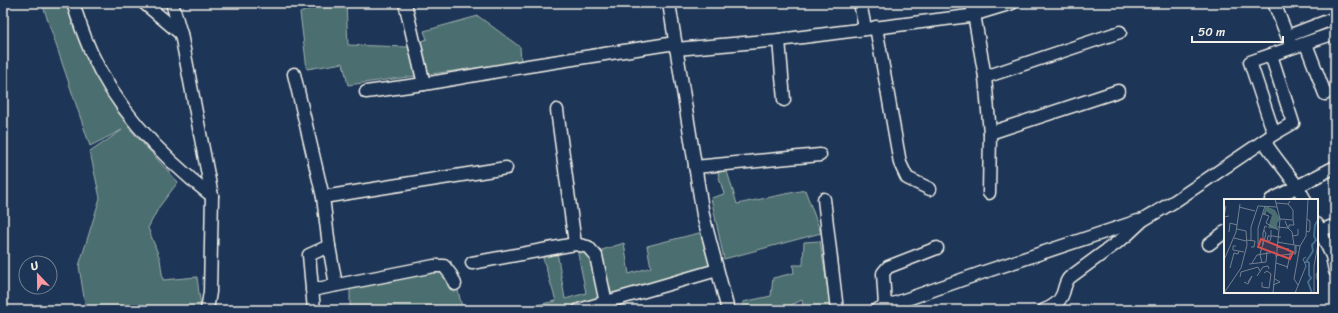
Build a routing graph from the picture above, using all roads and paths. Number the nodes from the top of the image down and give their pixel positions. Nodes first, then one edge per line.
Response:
1 (73, 3) edge
2 (144, 3) edge
3 (172, 3) edge
4 (405, 3) edge
5 (669, 3) edge
6 (860, 3) edge
7 (1012, 3) edge
8 (1274, 3) edge
9 (973, 9) edge
10 (1335, 18) edge
11 (871, 28) junction
12 (1120, 32) dead end
13 (1335, 33) edge
14 (181, 34) junction
15 (1288, 36) junction
16 (779, 40) junction
17 (1306, 44) junction
18 (676, 46) junction
19 (1292, 48) junction
20 (1271, 55) junction
21 (294, 74) dead end
22 (985, 76) junction
23 (424, 84) junction
24 (1118, 91) dead end
25 (366, 92) dead end
26 (1325, 94) dead end
27 (784, 100) dead end
28 (557, 110) dead end
29 (990, 133) junction
30 (1269, 138) junction
31 (820, 154) dead end
32 (695, 167) junction
33 (1335, 167) edge
34 (506, 168) dead end
35 (1298, 186) junction
36 (930, 189) dead end
37 (989, 194) dead end
38 (212, 196) junction
39 (323, 197) junction
40 (824, 199) dead end
41 (1273, 199) edge
42 (1304, 199) edge
43 (1143, 220) junction
44 (1335, 225) edge
45 (1319, 227) edge
46 (1224, 233) edge
47 (575, 244) junction
48 (1209, 244) dead end
49 (329, 246) junction
50 (937, 248) dead end
51 (472, 263) dead end
52 (717, 270) junction
53 (1335, 271) edge
54 (455, 284) dead end
55 (336, 285) junction
56 (312, 290) junction
57 (606, 303) junction
58 (880, 308) edge
59 (207, 310) edge
60 (314, 310) edge
61 (579, 310) edge
62 (728, 310) edge
63 (837, 310) edge
64 (1044, 310) edge

1 - 38 street
2 - 14 street
3 - 14 street
4 - 23 street
5 - 18 street
6 - 11 street
7 - 9 street
8 - 15 street
9 - 11 street
9 - 22 street
10 - 15 street
11 - 16 street
11 - 36 street
12 - 22 street
13 - 17 street
14 - 38 street
15 - 19 street
16 - 18 street
16 - 27 street
17 - 19 street
17 - 26 street
18 - 23 street
18 - 32 street
19 - 20 street
20 - 30 street
20 - 30 street
21 - 39 street
22 - 29 street
23 - 25 street
24 - 29 street
28 - 47 street
29 - 37 street
30 - 35 street
30 - 43 street
31 - 32 street
32 - 52 street
33 - 35 street
34 - 39 street
35 - 41 street
35 - 42 street
38 - 59 street
39 - 49 street
40 - 63 street
43 - 58 street
43 - 64 street
44 - 45 street
45 - 53 street
46 - 48 street
47 - 51 street
47 - 57 street
49 - 55 street
49 - 56 street
50 - 58 street
52 - 57 street
52 - 62 street
54 - 55 street
55 - 56 street
56 - 60 street
57 - 61 street

